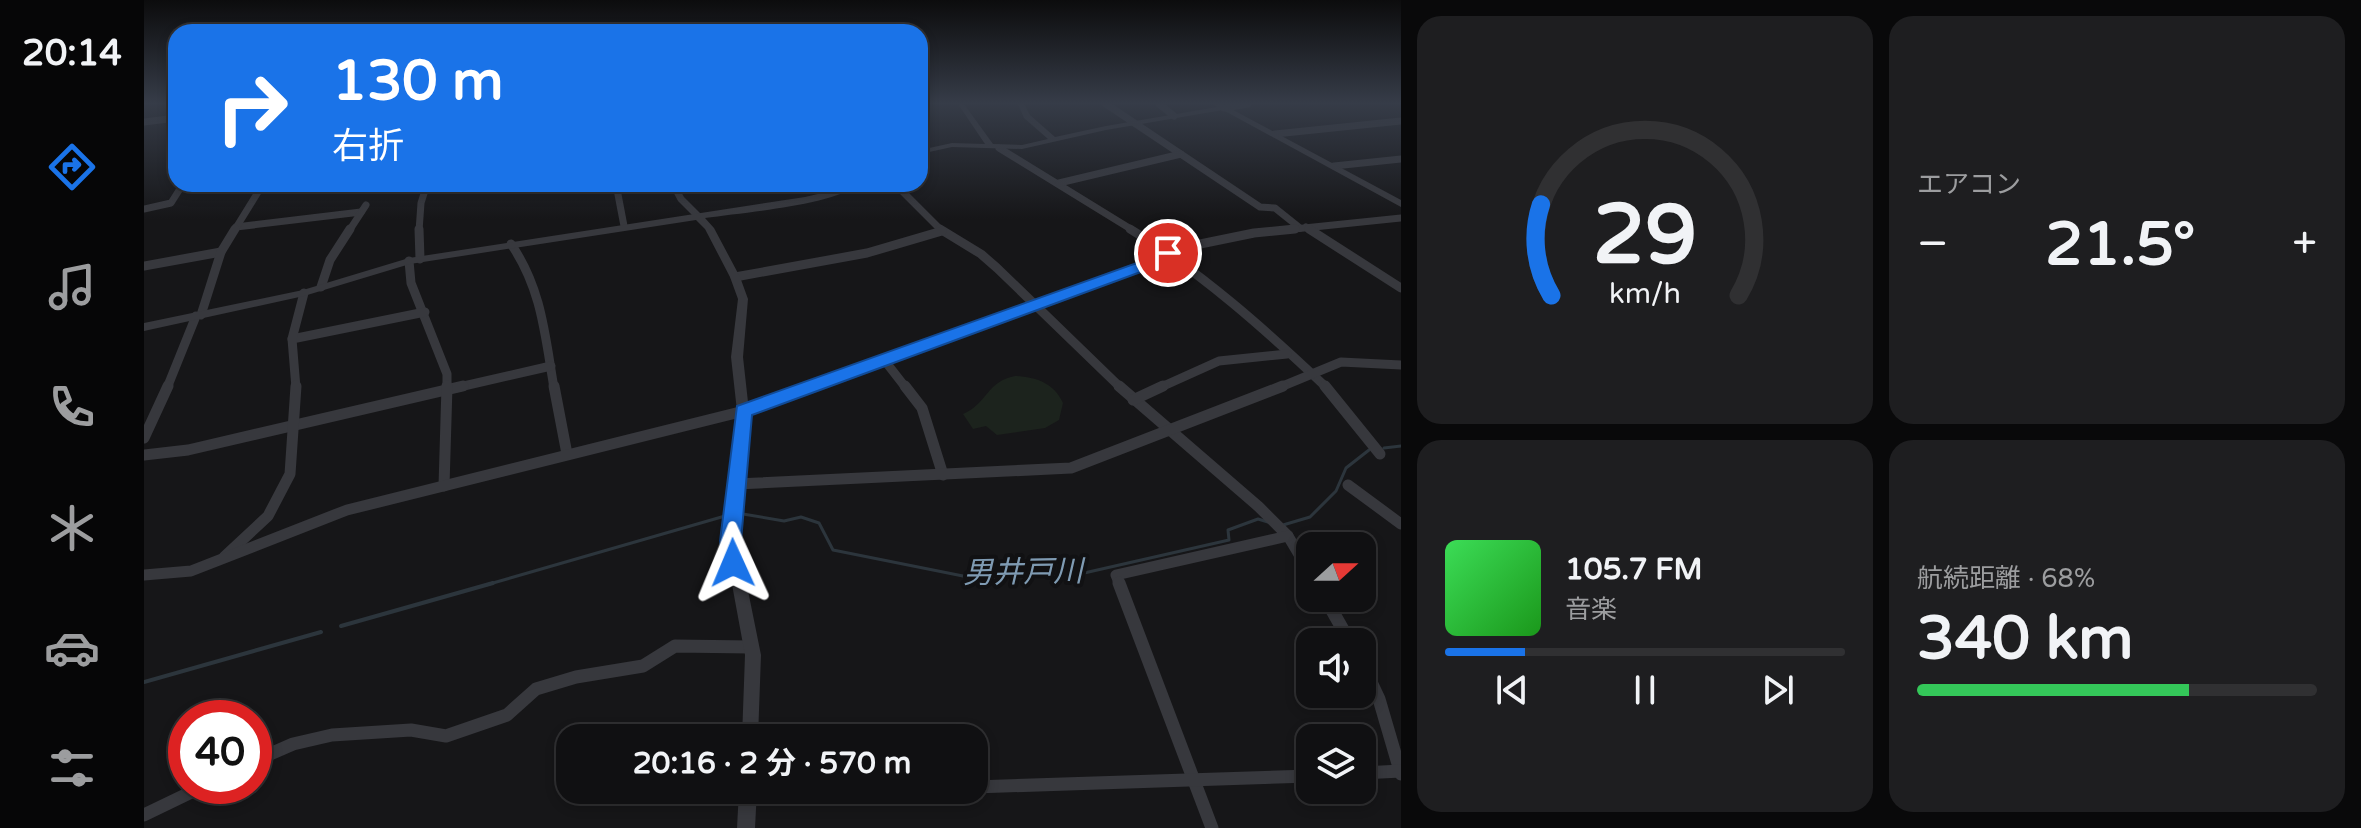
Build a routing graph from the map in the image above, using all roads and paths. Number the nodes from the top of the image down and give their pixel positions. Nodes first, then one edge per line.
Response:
1 (992, 143) edge
2 (1032, 143) edge
3 (1164, 143) edge
4 (1291, 143) edge
5 (995, 147) junction
6 (928, 150) edge
7 (1181, 154) junction
8 (1401, 159) edge
9 (1334, 166) junction
10 (1059, 183) junction
11 (178, 192) edge
12 (258, 192) edge
13 (424, 192) edge
14 (618, 192) edge
15 (677, 192) edge
16 (838, 192) edge
17 (903, 192) edge
18 (1401, 204) edge
19 (144, 209) edge
20 (699, 217) junction
21 (1401, 218) edge
22 (624, 226) junction
23 (236, 227) junction
24 (1303, 227) junction
25 (942, 231) junction
26 (511, 244) junction
27 (221, 252) junction
28 (1168, 254) junction
29 (414, 260) junction
30 (144, 266) edge
31 (735, 277) junction
32 (321, 287) junction
33 (1401, 288) edge
34 (304, 293) junction
35 (1038, 305) junction
36 (425, 312) junction
37 (199, 315) junction
38 (144, 327) edge
39 (292, 339) junction
40 (1287, 354) junction
41 (885, 361) junction
42 (1401, 365) edge
43 (551, 366) junction
44 (1313, 375) junction
45 (448, 390) junction
46 (1133, 400) junction
47 (743, 411) junction
48 (294, 425) junction
49 (1169, 431) junction
50 (144, 438) edge
51 (567, 454) junction
52 (1380, 454) dead end
53 (144, 455) edge
54 (943, 475) junction
55 (736, 484) junction
56 (1348, 485) dead end
57 (444, 486) junction
58 (1401, 524) edge
59 (1288, 536) junction
60 (1296, 549) edge
61 (220, 561) junction
62 (144, 575) edge
63 (751, 647) junction
64 (1376, 693) edge
65 (750, 724) edge
66 (272, 753) edge
67 (1400, 772) edge
68 (1376, 773) edge
69 (1296, 777) edge
70 (1194, 782) junction
71 (988, 787) edge
72 (168, 803) edge
73 (747, 804) edge
74 (144, 815) edge
75 (746, 828) edge
76 (1212, 828) edge

1 - 5 street
2 - 5 street
3 - 7 street
4 - 9 street
5 - 6 street
5 - 10 street
7 - 10 street
7 - 24 street
8 - 9 street
9 - 18 street
10 - 28 street
11 - 19 street
12 - 23 street
13 - 29 street
14 - 22 street
15 - 20 street
16 - 20 street
17 - 25 street
20 - 22 street
20 - 31 street
21 - 24 street
22 - 26 street
23 - 27 street
23 - 32 street
24 - 28 street
24 - 33 street
25 - 31 street
25 - 35 street
26 - 29 street
26 - 43 street
27 - 30 street
27 - 37 street
28 - 35 street
28 - 40 street
29 - 32 street
29 - 36 street
31 - 47 street
32 - 34 street
34 - 37 street
34 - 39 street
35 - 41 street
35 - 46 street
36 - 39 street
36 - 45 street
37 - 38 street
37 - 50 street
39 - 48 street
40 - 44 street
40 - 46 street
41 - 47 street
41 - 54 street
42 - 44 street
43 - 45 street
43 - 51 street
44 - 49 street
44 - 52 street
45 - 48 street
45 - 57 street
46 - 49 street
47 - 51 street
47 - 55 street
48 - 53 street
48 - 61 street
49 - 54 street
49 - 59 street
51 - 57 street
54 - 55 street
55 - 63 street
56 - 58 street
57 - 61 street
59 - 60 street
59 - 70 street
61 - 62 street
63 - 65 street
63 - 66 street
64 - 67 street
67 - 68 street
69 - 70 street
70 - 71 street
70 - 76 street
72 - 74 street
73 - 75 street

